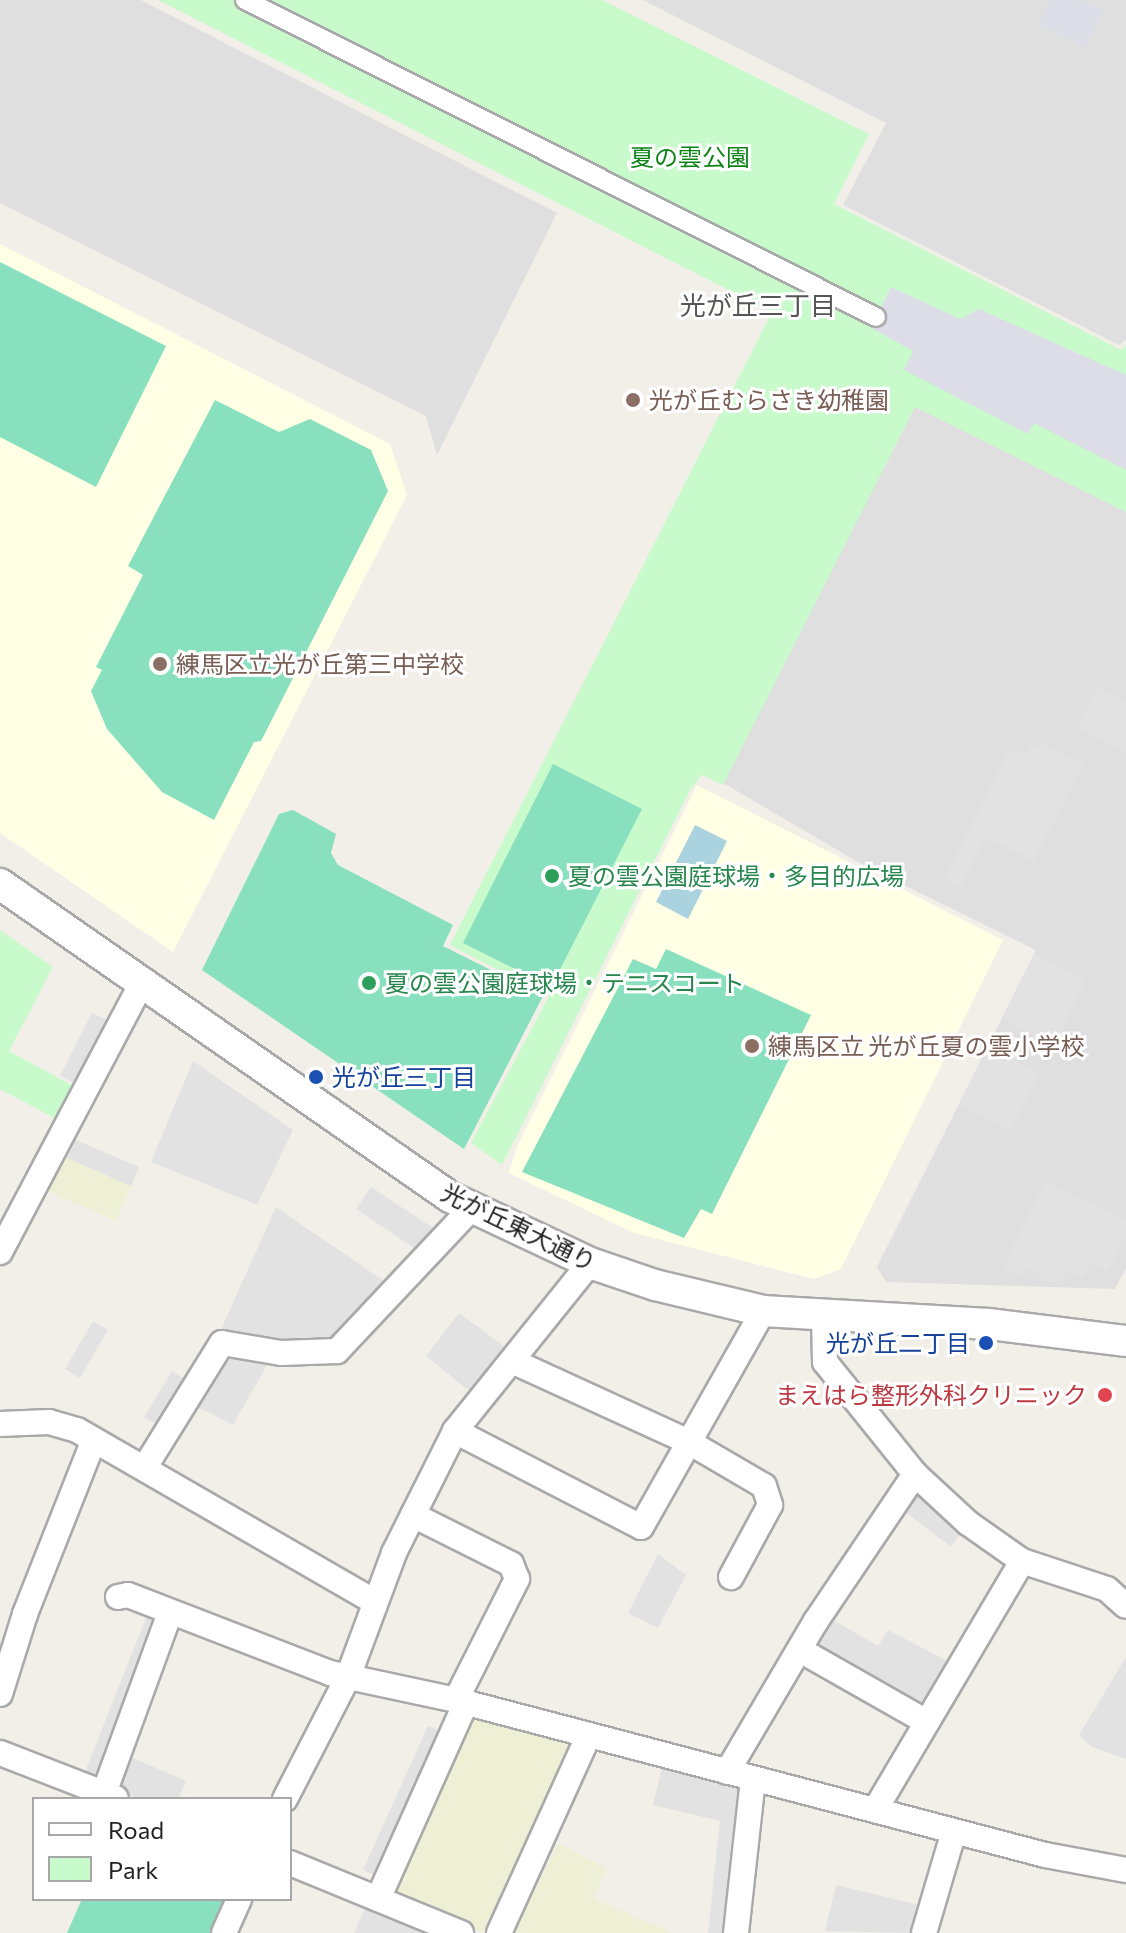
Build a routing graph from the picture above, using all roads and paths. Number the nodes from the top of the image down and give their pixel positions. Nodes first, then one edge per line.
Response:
1 (245, 0) edge
2 (876, 317) dead end
3 (0, 884) edge
4 (142, 983) junction
5 (471, 1209) junction
6 (0, 1252) edge
7 (590, 1263) junction
8 (763, 1311) junction
9 (824, 1315) junction
10 (1126, 1341) edge
11 (512, 1361) junction
12 (0, 1424) edge
13 (455, 1431) junction
14 (94, 1440) junction
15 (687, 1441) junction
16 (145, 1467) junction
17 (915, 1474) junction
18 (413, 1515) junction
19 (1022, 1561) junction
20 (731, 1577) dead end
21 (118, 1597) dead end
22 (375, 1602) junction
23 (1126, 1606) edge
24 (170, 1613) junction
25 (800, 1650) junction
26 (348, 1677) junction
27 (1, 1690) edge
28 (461, 1701) junction
29 (927, 1722) junction
30 (589, 1735) junction
31 (0, 1753) edge
32 (727, 1772) junction
33 (753, 1780) junction
34 (111, 1796) edge
35 (286, 1797) edge
36 (875, 1810) junction
37 (954, 1831) junction
38 (292, 1864) edge
39 (1126, 1870) edge
40 (378, 1899) junction
41 (238, 1901) edge
42 (224, 1933) edge
43 (461, 1933) edge
44 (499, 1933) edge
45 (736, 1933) edge
46 (924, 1933) edge

1 - 2 street
3 - 4 street, 光が丘東大通り
4 - 5 street, 光が丘東大通り
4 - 6 street
5 - 7 street, 光が丘東大通り
5 - 16 street
7 - 8 street, 光が丘東大通り
7 - 11 street
8 - 9 street, 光が丘東大通り
8 - 15 street
9 - 10 street, 光が丘東大通り
9 - 17 street
11 - 13 street
11 - 15 street
12 - 14 street
13 - 15 street
13 - 18 street
14 - 16 street
14 - 27 street
15 - 20 street
16 - 22 street
17 - 19 street
17 - 25 street
18 - 22 street
18 - 28 street
19 - 23 street
19 - 29 street
21 - 24 street
22 - 26 street
24 - 26 street
24 - 34 street
25 - 29 street
25 - 32 street
26 - 28 street
26 - 35 street
28 - 30 street
28 - 40 street
29 - 36 street
30 - 32 street
30 - 44 street
31 - 34 street
32 - 33 street
33 - 36 street
33 - 45 street
36 - 37 street
37 - 39 street
37 - 46 street
38 - 40 street
40 - 43 street
41 - 42 street

